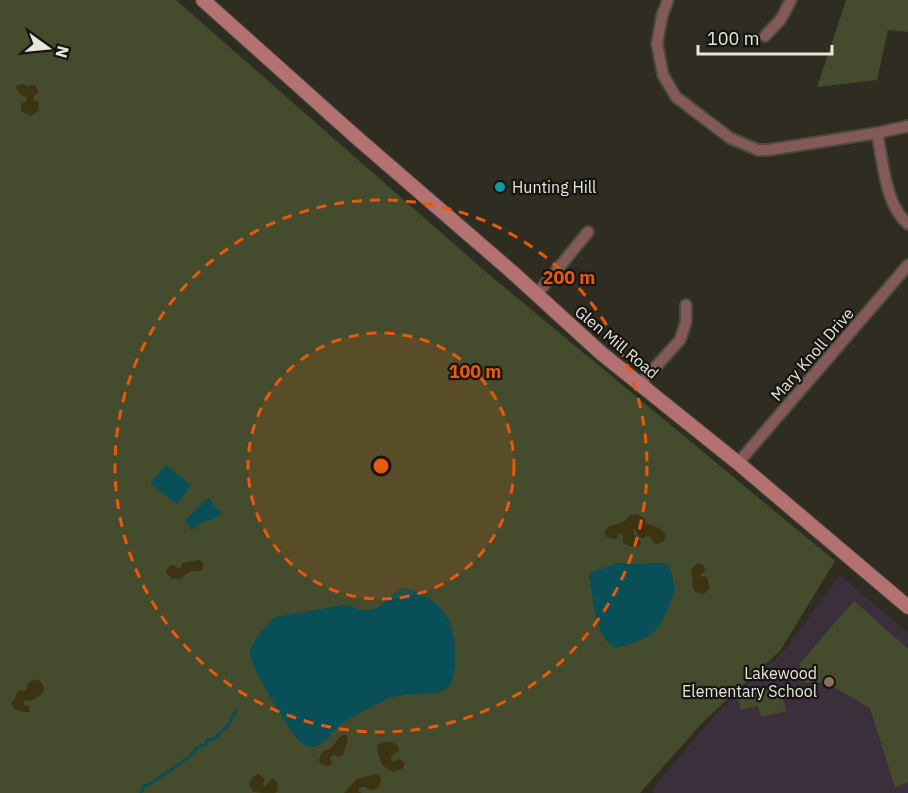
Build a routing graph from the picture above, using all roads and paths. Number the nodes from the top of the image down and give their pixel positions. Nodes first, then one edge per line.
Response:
1 (203, 0) edge
2 (668, 0) edge
3 (790, 0) edge
4 (765, 36) dead end
5 (908, 126) edge
6 (877, 133) junction
7 (908, 224) edge
8 (588, 232) dead end
9 (908, 266) edge
10 (537, 294) junction
11 (686, 305) dead end
12 (640, 384) junction
13 (738, 463) junction
14 (908, 607) edge

1 - 10 main road, Glen Mill Road
2 - 6 street
3 - 4 street
5 - 6 street
6 - 7 street
8 - 10 street
9 - 13 street, Mary Knoll Drive
10 - 12 main road, Glen Mill Road
11 - 12 street
12 - 13 main road, Glen Mill Road
13 - 14 main road, Glen Mill Road

